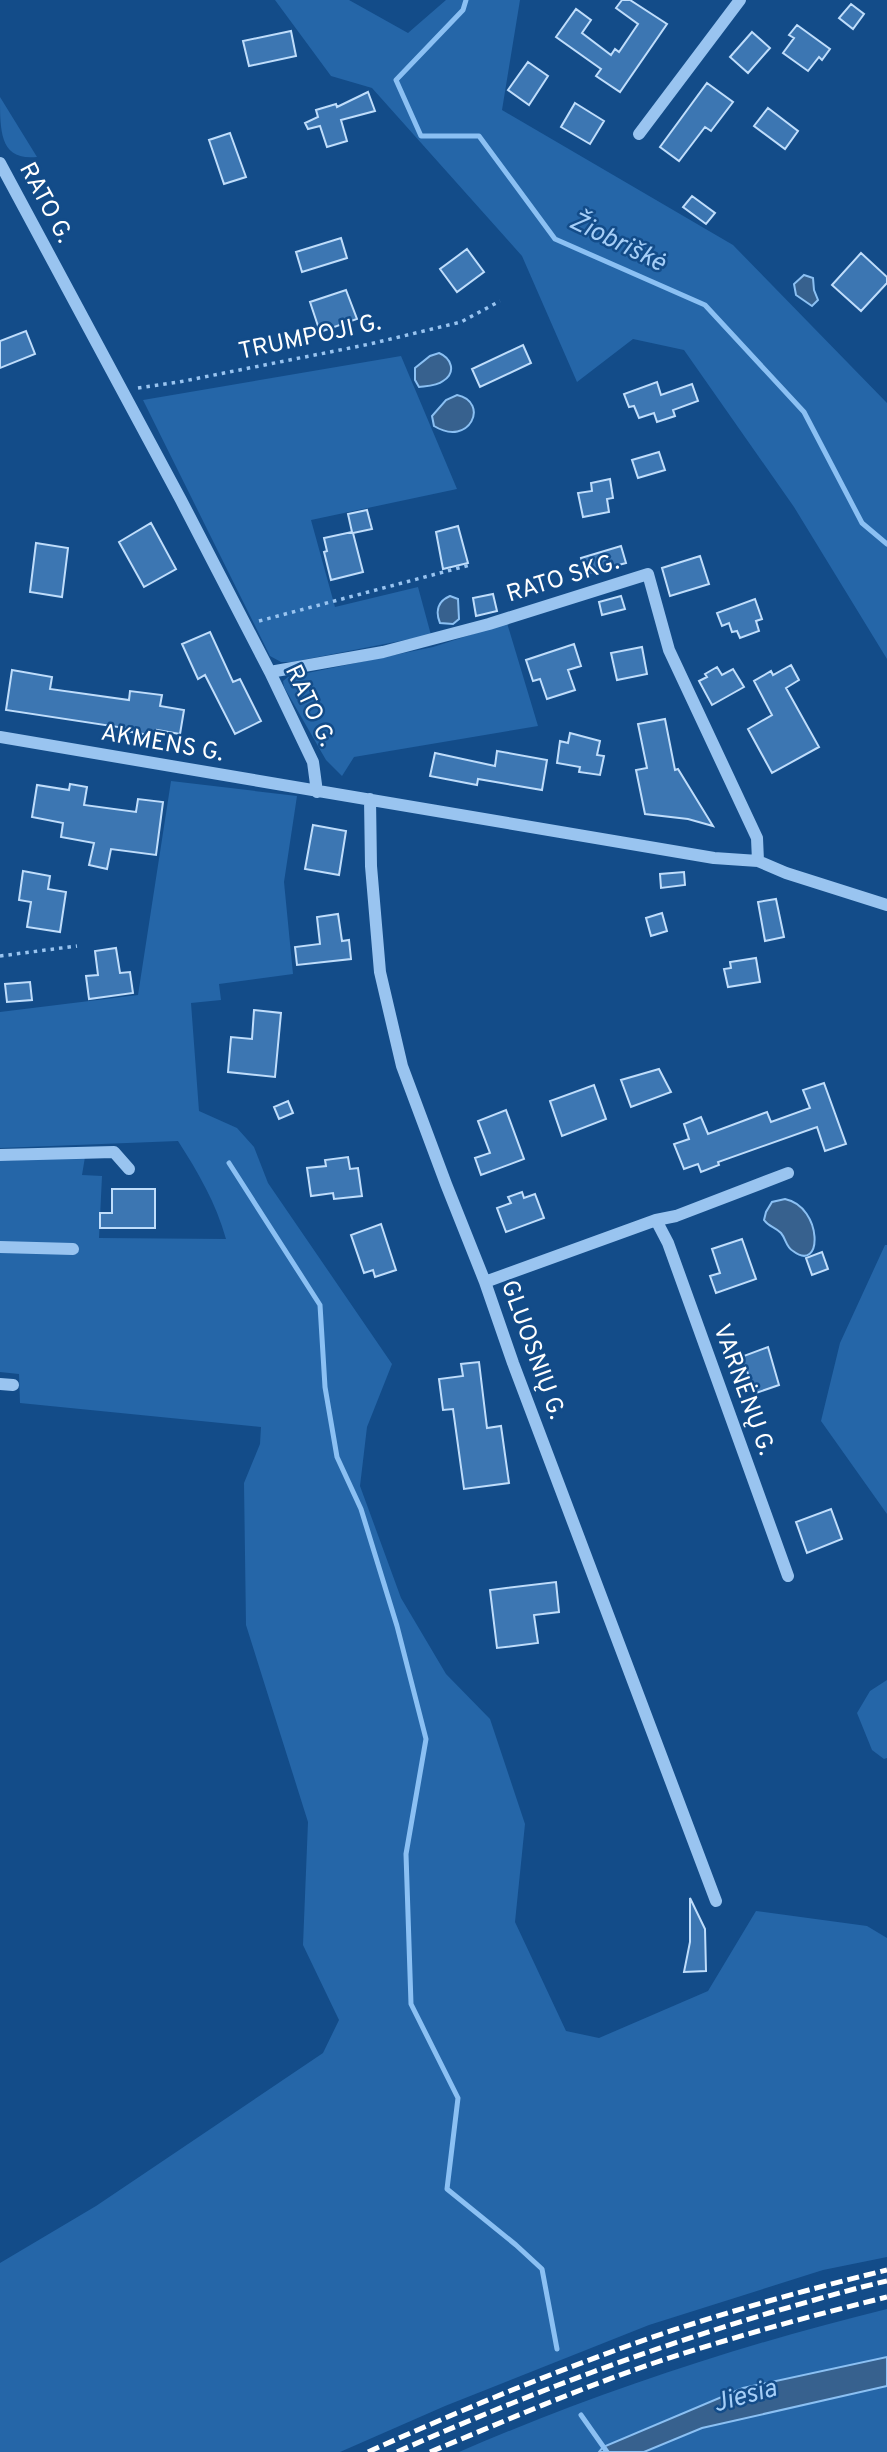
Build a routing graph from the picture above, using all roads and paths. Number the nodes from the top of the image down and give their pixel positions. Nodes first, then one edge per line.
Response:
1 (740, 0) edge
2 (639, 134) dead end
3 (0, 163) edge
4 (500, 301) dead end
5 (122, 390) junction
6 (470, 565) dead end
7 (245, 624) junction
8 (270, 672) junction
9 (0, 737) edge
10 (317, 792) junction
11 (370, 799) junction
12 (758, 862) junction
13 (887, 905) edge
14 (77, 946) dead end
15 (0, 956) edge
16 (0, 1155) edge
17 (129, 1168) dead end
18 (788, 1173) dead end
19 (656, 1220) junction
20 (0, 1247) edge
21 (73, 1249) dead end
22 (485, 1282) junction
23 (788, 1576) dead end
24 (716, 1901) dead end

1 - 2 street
3 - 5 street, RATO G.
4 - 5 path, TRUMPOJI G.
5 - 7 street, RATO G.
6 - 7 path
7 - 8 street, RATO G.
8 - 10 street, RATO G.
8 - 12 street, RATO SKG.
9 - 10 street, AKMENS G.
10 - 11 street
11 - 12 street
11 - 22 street, GLUOSNIŲ G.
12 - 13 street
14 - 15 path
16 - 17 street
18 - 19 street
19 - 22 street
19 - 23 street, VARNĖNŲ G.
20 - 21 street
22 - 24 street, GLUOSNIŲ G.

